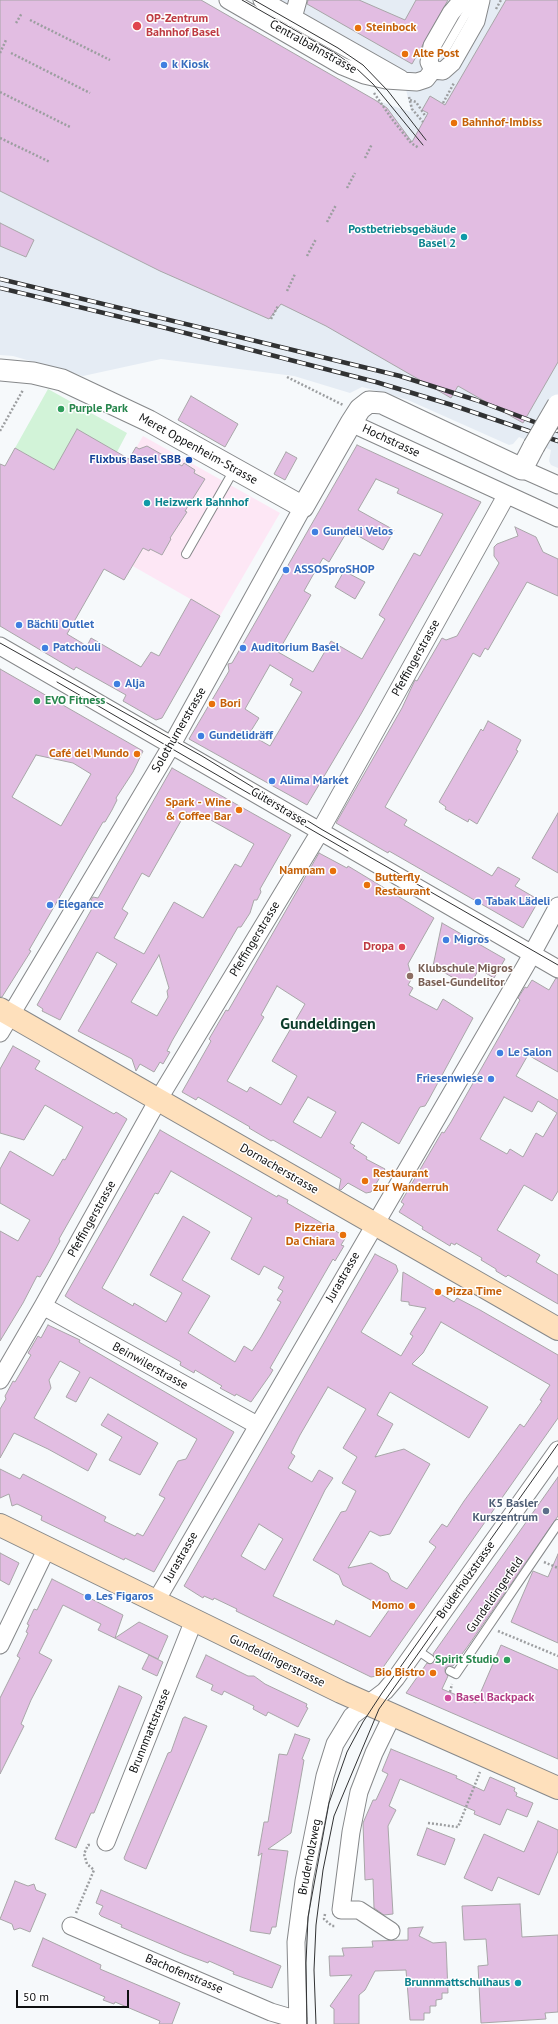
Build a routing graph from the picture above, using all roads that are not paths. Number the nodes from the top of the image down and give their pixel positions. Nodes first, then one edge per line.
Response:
1 (228, 0) edge
2 (262, 0) edge
3 (298, 0) edge
4 (462, 0) edge
5 (474, 0) edge
6 (481, 0) edge
7 (293, 18) junction
8 (445, 50) dead end
9 (433, 70) junction
10 (403, 81) junction
11 (0, 370) edge
12 (558, 405) edge
13 (354, 417) junction
14 (234, 469) junction
15 (522, 469) junction
16 (558, 485) edge
17 (506, 496) junction
18 (303, 507) junction
19 (558, 518) edge
20 (186, 554) dead end
21 (0, 646) edge
22 (172, 745) junction
23 (320, 832) junction
24 (558, 906) edge
25 (532, 954) junction
26 (558, 969) edge
27 (4, 1019) edge
28 (158, 1100) junction
29 (374, 1224) junction
30 (44, 1306) junction
31 (558, 1329) edge
32 (0, 1380) edge
33 (257, 1425) junction
34 (558, 1450) edge
35 (558, 1524) edge
36 (0, 1525) edge
37 (47, 1548) junction
38 (156, 1601) junction
39 (194, 1620) junction
40 (0, 1645) edge
41 (450, 1671) dead end
42 (366, 1704) junction
43 (392, 1716) junction
44 (558, 1788) edge
45 (106, 1842) dead end
46 (71, 1926) dead end
47 (391, 1931) dead end
48 (298, 2021) edge

1 - 10 street, Centralbahnstrasse
2 - 7 street, Centralbahnstrasse
3 - 7 street
4 - 9 street
5 - 8 lane
6 - 9 street, Centralbahnstrasse
7 - 10 street, Centralbahnstrasse
9 - 10 street, Centralbahnstrasse
11 - 14 street, Meret Oppenheim-Strasse
12 - 15 street, bridge
13 - 15 street, Hochstrasse
13 - 17 street, Hochstrasse
13 - 18 street, Solothurnerstrasse
14 - 18 street, Meret Oppenheim-Strasse
14 - 20 lane
15 - 16 street, Hochstrasse
17 - 19 street, Hochstrasse
17 - 23 street, Pfeffingerstrasse
18 - 22 street, Solothurnerstrasse
21 - 22 street, Güterstrasse
22 - 23 street, Güterstrasse
22 - 27 street, Solothurnerstrasse
23 - 25 street, Güterstrasse
23 - 28 street, Pfeffingerstrasse
24 - 25 street, Jurastrasse
25 - 26 street, Güterstrasse
25 - 29 street, Jurastrasse
27 - 28 main road, Dornacherstrasse
28 - 29 main road, Dornacherstrasse
28 - 30 street, Pfeffingerstrasse
29 - 31 main road, Dornacherstrasse
29 - 33 street, Jurastrasse
30 - 32 street, Pfeffingerstrasse
30 - 33 street, Beinwilerstrasse
33 - 38 street, Jurastrasse
34 - 42 street, Bruderholzstrasse
35 - 41 lane, Gundeldingerfeld
36 - 37 main road, Gundeldingerstrasse
37 - 38 main road, Gundeldingerstrasse
37 - 40 street
38 - 39 main road, Gundeldingerstrasse
39 - 42 main road, Gundeldingerstrasse
39 - 45 street, Brunnmattstrasse
42 - 43 main road, Gundeldingerstrasse
42 - 48 street, Bruderholzweg
43 - 44 main road, Gundeldingerstrasse
43 - 47 street
46 - 48 street, Bachofenstrasse

